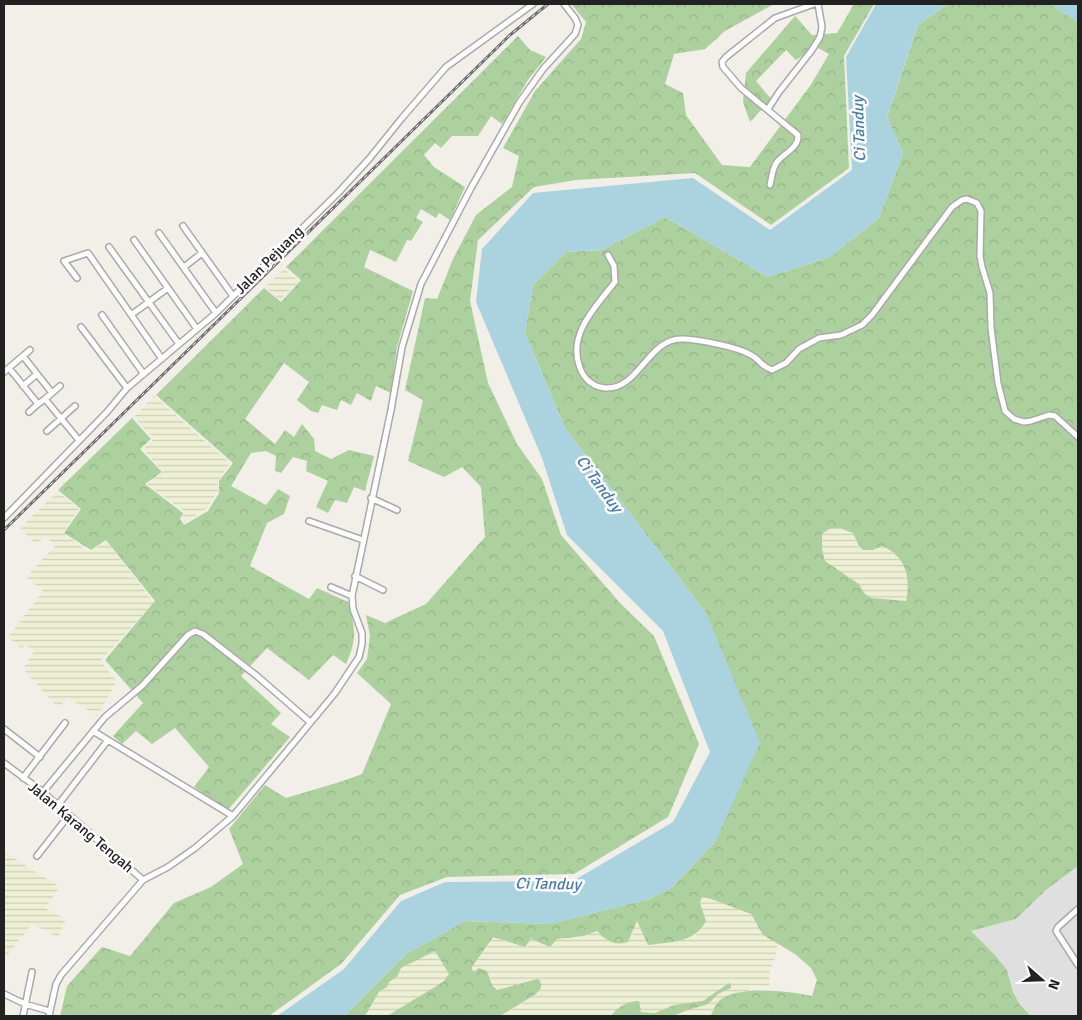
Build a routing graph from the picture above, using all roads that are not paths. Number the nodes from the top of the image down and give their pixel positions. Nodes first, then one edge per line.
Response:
1 (533, 4) edge
2 (564, 4) edge
3 (816, 4) edge
4 (768, 109) junction
5 (770, 185) dead end
6 (183, 226) dead end
7 (159, 233) dead end
8 (134, 240) dead end
9 (109, 247) dead end
10 (202, 253) junction
11 (608, 255) dead end
12 (184, 267) junction
13 (77, 278) dead end
14 (168, 288) junction
15 (233, 296) junction
16 (149, 301) junction
17 (216, 313) junction
18 (102, 315) dead end
19 (131, 315) junction
20 (81, 327) dead end
21 (197, 329) junction
22 (179, 344) junction
23 (30, 350) dead end
24 (22, 356) junction
25 (162, 359) junction
26 (9, 368) junction
27 (4, 372) edge
28 (143, 373) junction
29 (37, 374) junction
30 (23, 386) junction
31 (60, 386) dead end
32 (127, 388) junction
33 (52, 393) junction
34 (45, 399) junction
35 (38, 404) junction
36 (75, 406) dead end
37 (29, 412) dead end
38 (61, 418) junction
39 (47, 431) dead end
40 (1078, 437) edge
41 (78, 439) junction
42 (371, 498) junction
43 (397, 510) dead end
44 (4, 518) edge
45 (309, 522) dead end
46 (363, 540) junction
47 (355, 576) junction
48 (331, 587) dead end
49 (383, 590) dead end
50 (352, 596) junction
51 (310, 722) junction
52 (65, 723) dead end
53 (4, 729) edge
54 (93, 731) junction
55 (108, 740) junction
56 (40, 757) junction
57 (4, 763) edge
58 (23, 778) junction
59 (43, 792) junction
60 (58, 805) junction
61 (69, 815) junction
62 (233, 816) junction
63 (37, 856) dead end
64 (143, 880) junction
65 (1078, 909) edge
66 (1078, 965) edge
67 (32, 972) dead end
68 (4, 994) edge
69 (25, 1004) junction
70 (49, 1014) edge
71 (23, 1016) edge

1 - 15 street, Jalan Pejuang
2 - 42 street
3 - 4 street
3 - 4 street
4 - 5 street
6 - 10 street
7 - 12 street
8 - 14 street
9 - 16 street
10 - 12 street
10 - 15 street
11 - 40 street
12 - 17 street
13 - 19 street
14 - 16 street
14 - 21 street
15 - 17 street, Jalan Pejuang
16 - 19 street
16 - 22 street
17 - 21 street, Jalan Pejuang
18 - 28 street
19 - 25 street
20 - 32 street
21 - 22 street, Jalan Pejuang
22 - 25 street, Jalan Pejuang
23 - 24 street
24 - 26 street
24 - 29 street
25 - 28 street, Jalan Pejuang
26 - 27 street
26 - 30 street
28 - 32 street, Jalan Pejuang
29 - 30 street
29 - 33 street
30 - 35 street
31 - 33 street
32 - 41 street, Jalan Pejuang
33 - 34 street
34 - 35 street
34 - 38 street
35 - 37 street
36 - 38 street
38 - 39 street
38 - 41 street
41 - 44 street, Jalan Pejuang
42 - 43 street
42 - 46 street
45 - 46 street
46 - 47 street
47 - 49 street
47 - 50 street
48 - 50 street
50 - 51 street
51 - 54 street
51 - 62 street
52 - 56 street
53 - 56 street
54 - 55 street
54 - 59 street
55 - 60 street
55 - 62 street
56 - 58 street
57 - 58 street, Jalan Karang Tengah
58 - 59 street, Jalan Karang Tengah
59 - 60 street, Jalan Karang Tengah
60 - 61 street, Jalan Karang Tengah
61 - 63 street
61 - 64 street, Jalan Karang Tengah
62 - 64 street
64 - 70 street, Jalan Karang Tengah
65 - 66 street
67 - 69 street
68 - 69 street
69 - 70 street
69 - 71 street

